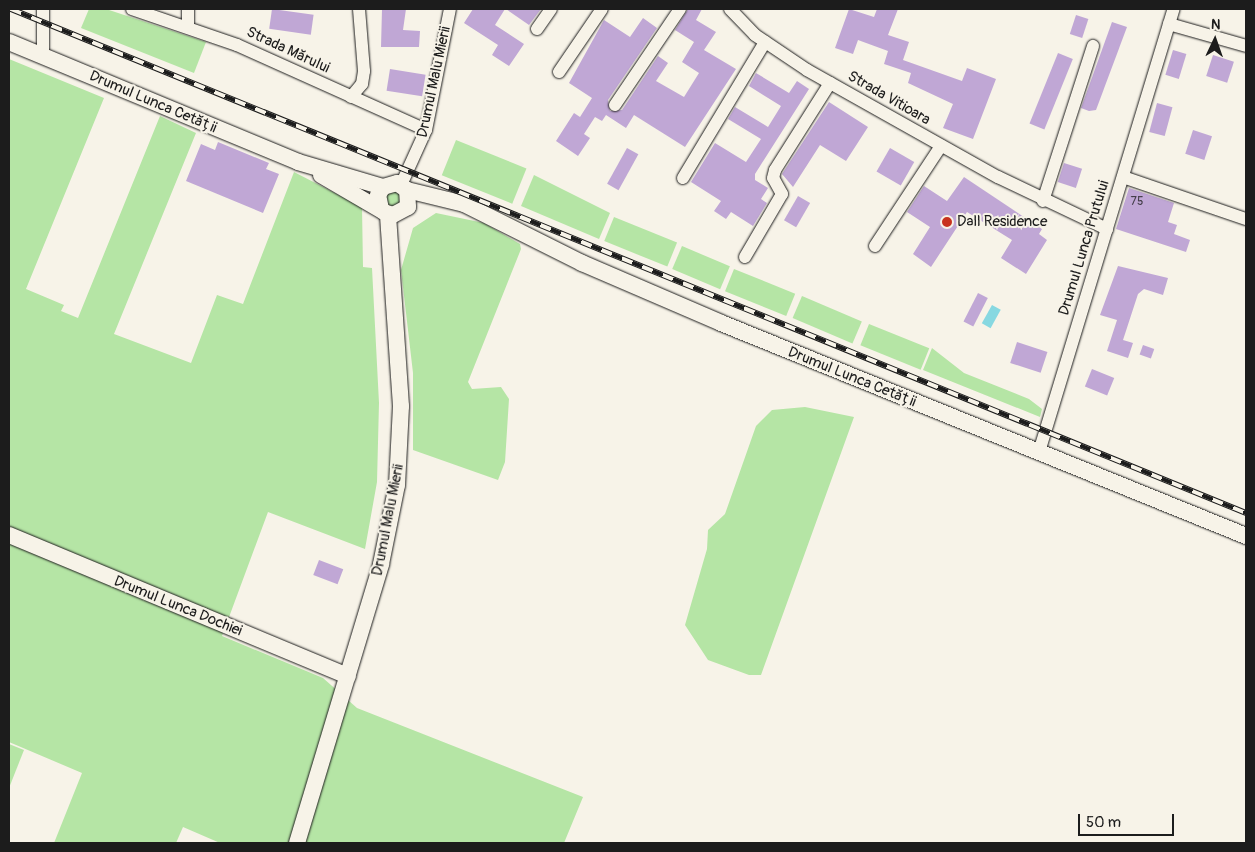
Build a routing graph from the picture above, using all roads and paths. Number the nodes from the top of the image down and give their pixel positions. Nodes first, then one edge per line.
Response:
1 (43, 9) edge
2 (132, 9) edge
3 (188, 9) edge
4 (359, 9) edge
5 (450, 9) edge
6 (551, 9) edge
7 (602, 9) edge
8 (680, 9) edge
9 (730, 9) edge
10 (1174, 9) edge
11 (1169, 24) junction
12 (188, 25) junction
13 (537, 28) dead end
14 (9, 42) edge
15 (764, 42) junction
16 (1093, 46) dead end
17 (1246, 46) edge
18 (43, 56) junction
19 (558, 72) dead end
20 (830, 83) junction
21 (351, 97) junction
22 (615, 105) dead end
23 (426, 130) junction
24 (941, 146) junction
25 (298, 162) junction
26 (1123, 177) junction
27 (683, 178) dead end
28 (383, 187) junction
29 (1043, 201) junction
30 (397, 203) junction
31 (1246, 219) edge
32 (1107, 229) junction
33 (876, 246) dead end
34 (744, 257) dead end
35 (1039, 452) junction
36 (9, 535) edge
37 (1246, 536) edge
38 (348, 676) junction
39 (297, 843) edge

1 - 18 street
2 - 12 street, Strada Mărului
3 - 12 street
4 - 21 street
5 - 23 street, Drumul Malu Mierii
6 - 13 street
7 - 19 street
8 - 22 street
9 - 15 street, Strada Vitioara
10 - 11 street
11 - 17 street
11 - 26 street
12 - 21 street, Strada Mărului
14 - 18 street, Drumul Lunca Cetății
15 - 20 street, Strada Vitioara
15 - 27 street
16 - 29 street
18 - 25 street, Drumul Lunca Cetății
20 - 24 street, Strada Vitioara
20 - 34 street
21 - 23 street, Strada Mărului
23 - 30 street, Drumul Malu Mierii
24 - 29 street, Strada Vitioara
24 - 33 street
25 - 28 street, Drumul Lunca Cetății
25 - 30 street, Drumul Lunca Cetății
26 - 31 street, Drumul Lunca Prutului
26 - 32 street, Drumul Lunca Prutului
28 - 30 street
28 - 30 street, Drumul Malu Mierii
29 - 32 street, Strada Vitioara
30 - 35 street, Drumul Lunca Cetății
30 - 38 street, Drumul Malu Mierii
32 - 35 street, Drumul Lunca Prutului
35 - 37 street, Drumul Lunca Cetății
36 - 38 street, Drumul Lunca Dochiei
38 - 39 street, Drumul Malu Mierii

